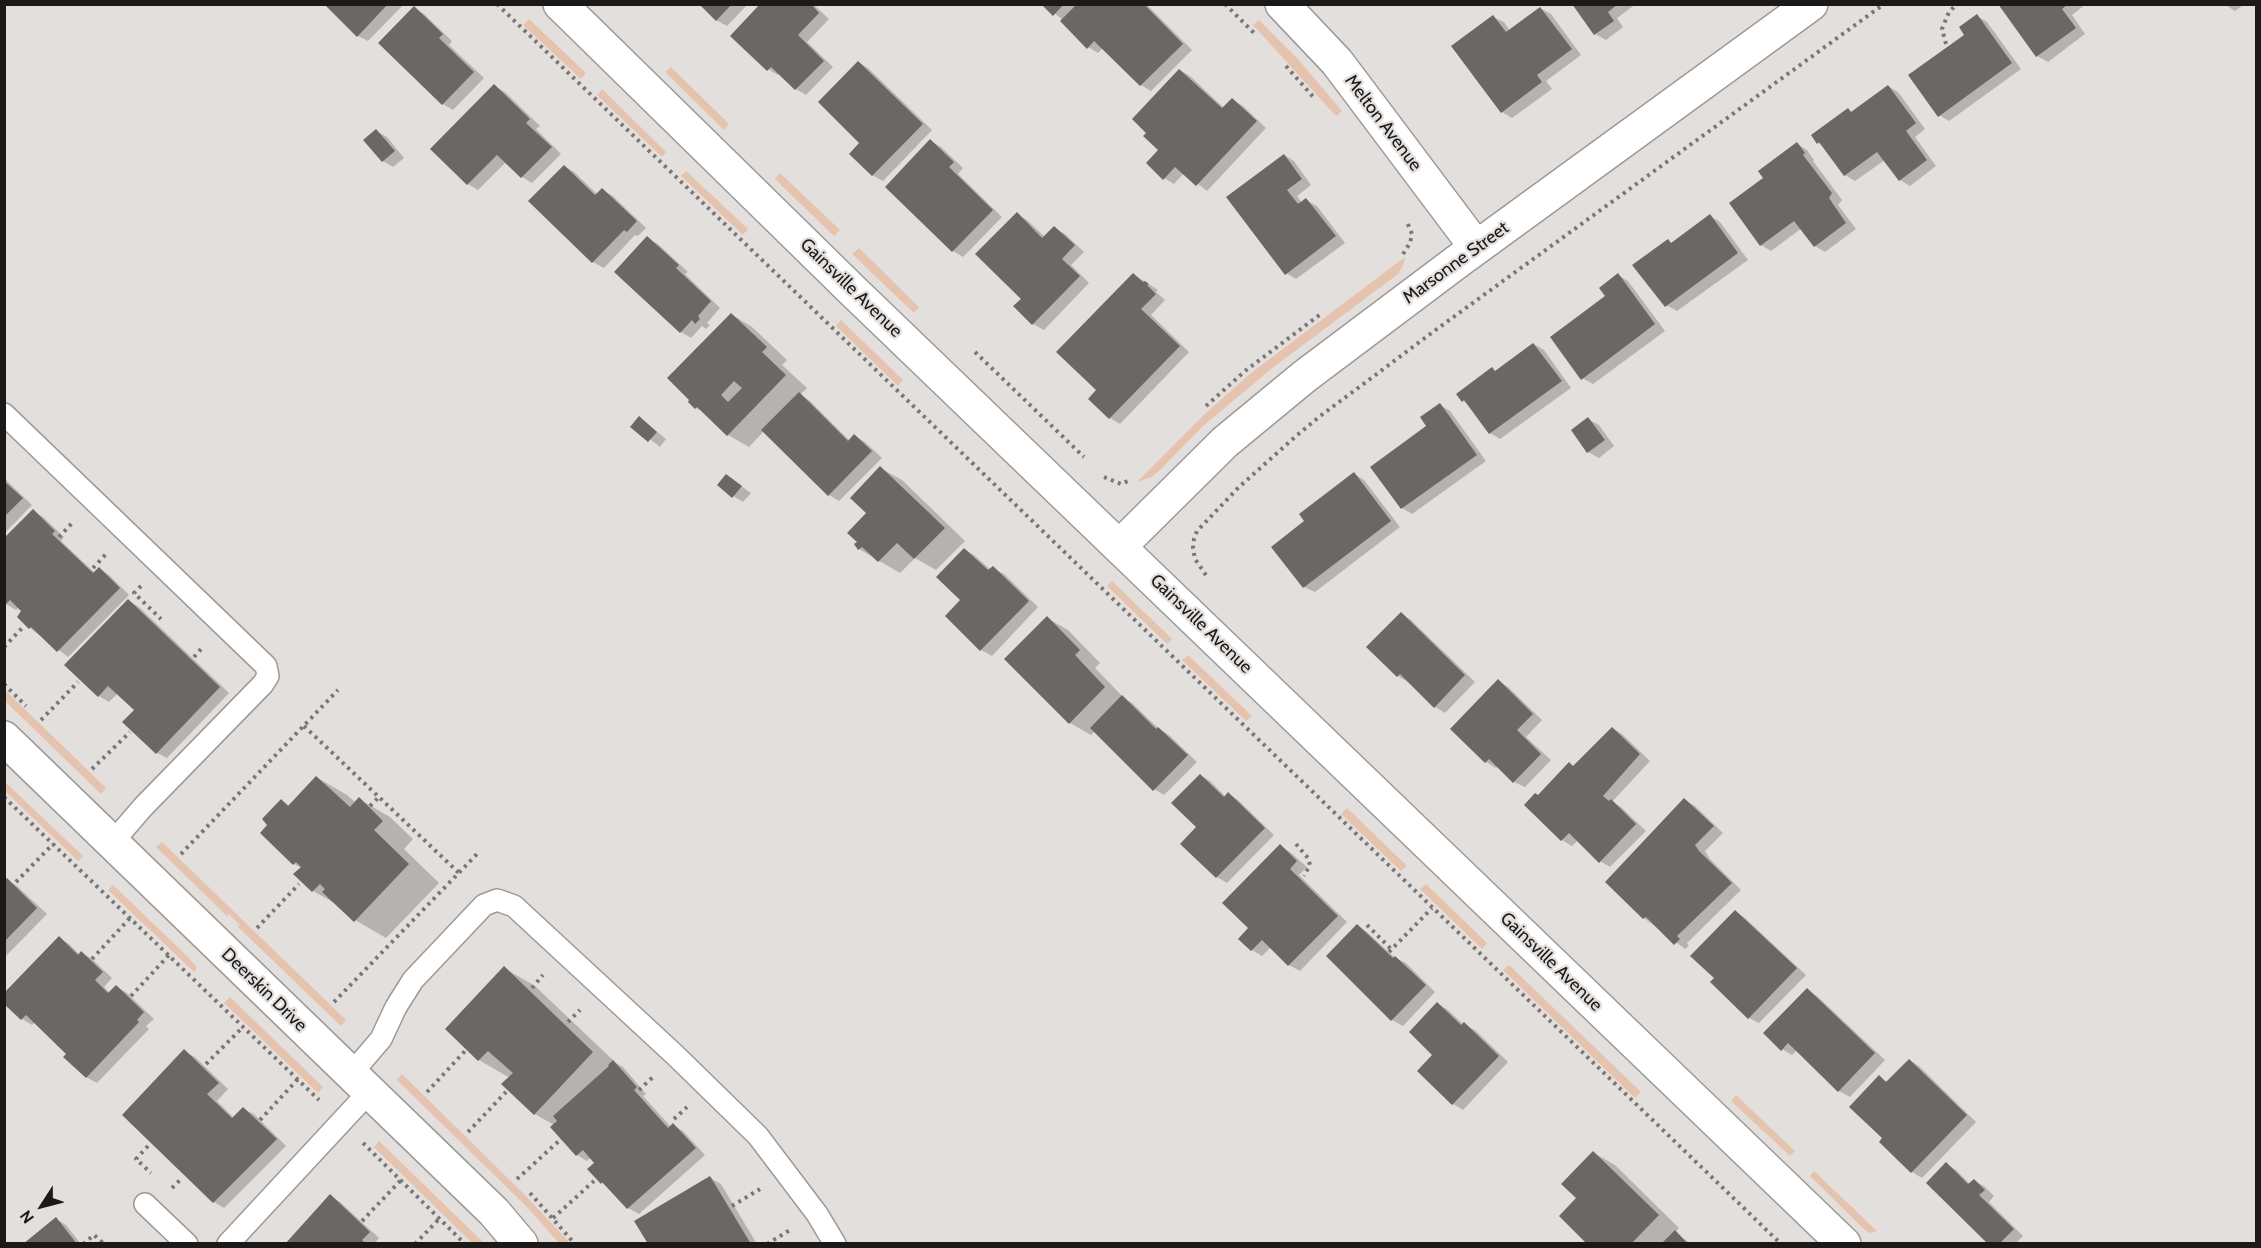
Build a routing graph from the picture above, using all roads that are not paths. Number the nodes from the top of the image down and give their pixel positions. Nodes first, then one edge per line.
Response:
1 (560, 4) edge
2 (1282, 4) edge
3 (1811, 4) edge
4 (1476, 247) junction
5 (4, 414) edge
6 (1120, 546) junction
7 (4, 738) edge
8 (112, 843) junction
9 (360, 1083) junction
10 (145, 1204) dead end
11 (187, 1244) edge
12 (228, 1244) edge
13 (521, 1244) edge
14 (835, 1244) edge
15 (1844, 1244) edge

1 - 6 street, Gainsville Avenue
2 - 4 street, Melton Avenue
3 - 4 street, Marsonne Street
4 - 6 street, Marsonne Street
5 - 8 lane
6 - 15 street, Gainsville Avenue
7 - 8 street, Deerskin Drive
8 - 9 street, Deerskin Drive
9 - 12 lane
9 - 13 street, Deerskin Drive
9 - 14 lane
10 - 11 lane

